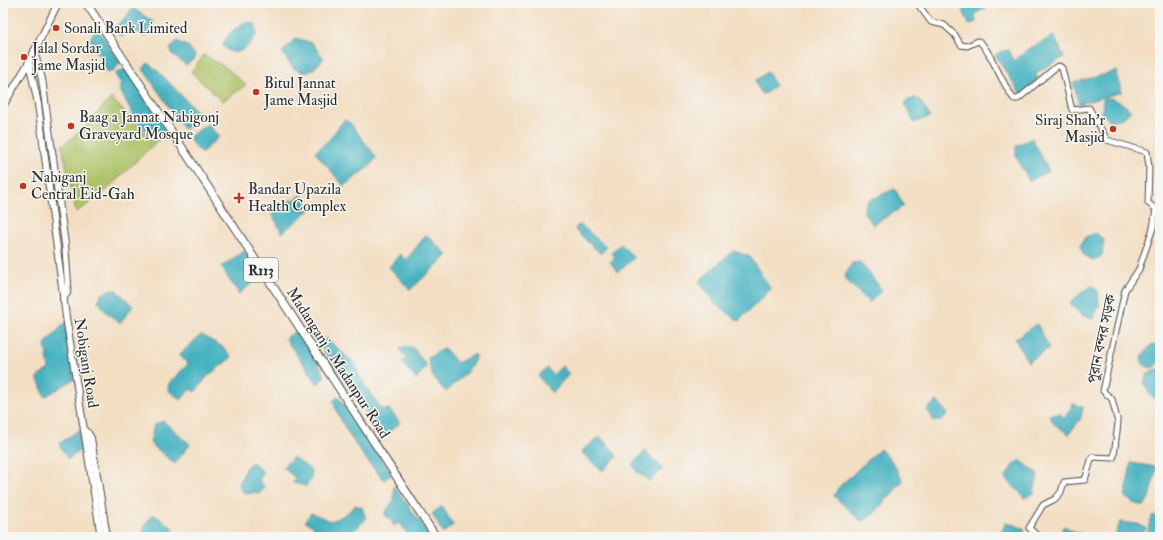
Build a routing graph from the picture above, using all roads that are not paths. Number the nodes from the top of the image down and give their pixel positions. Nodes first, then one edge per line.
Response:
1 (58, 3) edge
2 (86, 3) edge
3 (917, 3) edge
4 (34, 51) junction
5 (29, 62) junction
6 (3, 106) edge
7 (63, 299) junction
8 (84, 431) junction
9 (101, 537) edge
10 (107, 537) edge
11 (436, 537) edge
12 (1039, 537) edge

1 - 4 main road
2 - 11 main road, Madanganj - Madanpur Road / R113
3 - 12 street, পুরান বন্দর সড়ক
4 - 5 main road
4 - 7 main road, Nobiganj Road
5 - 6 main road
5 - 7 main road, Nobiganj Road
7 - 8 main road, Nobiganj Road
8 - 9 main road, Nobiganj Road
8 - 10 main road, Nobiganj Road

